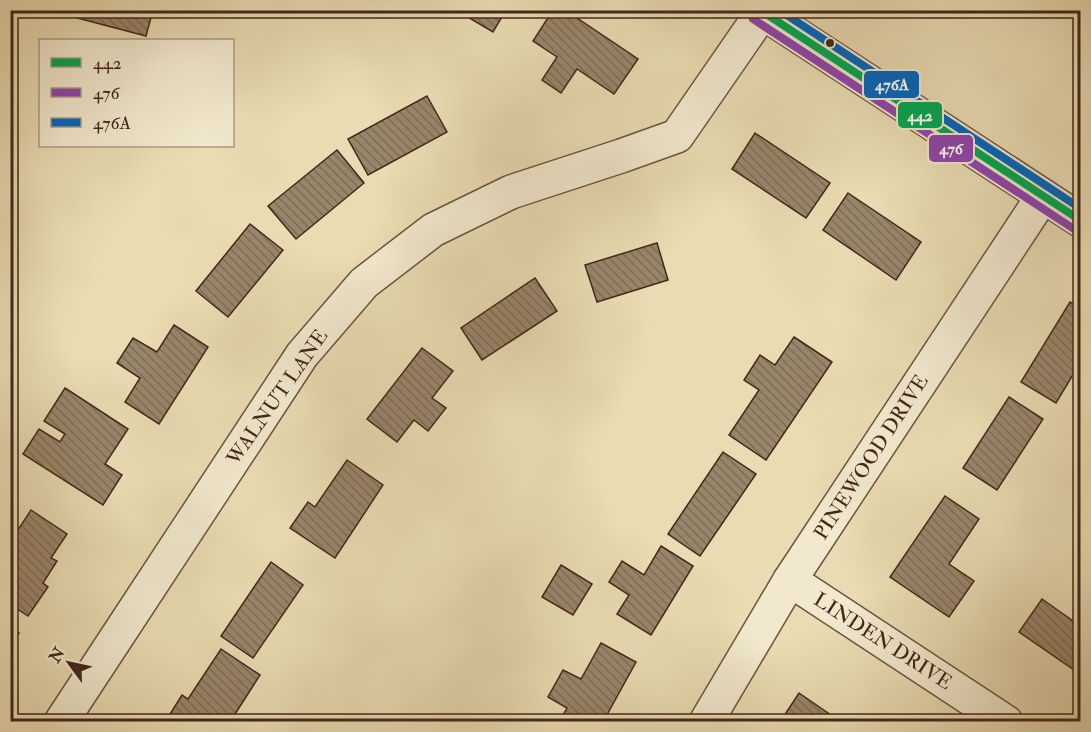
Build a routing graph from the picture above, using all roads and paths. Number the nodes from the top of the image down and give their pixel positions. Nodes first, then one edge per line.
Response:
1 (760, 12) edge
2 (1043, 196) junction
3 (1080, 220) edge
4 (790, 580) junction
5 (61, 722) edge
6 (706, 722) edge
7 (1006, 722) edge

1 - 2 street
1 - 5 street, WALNUT LANE
2 - 3 street
2 - 4 street, PINEWOOD DRIVE
4 - 6 street, PINEWOOD DRIVE
4 - 7 street, LINDEN DRIVE

